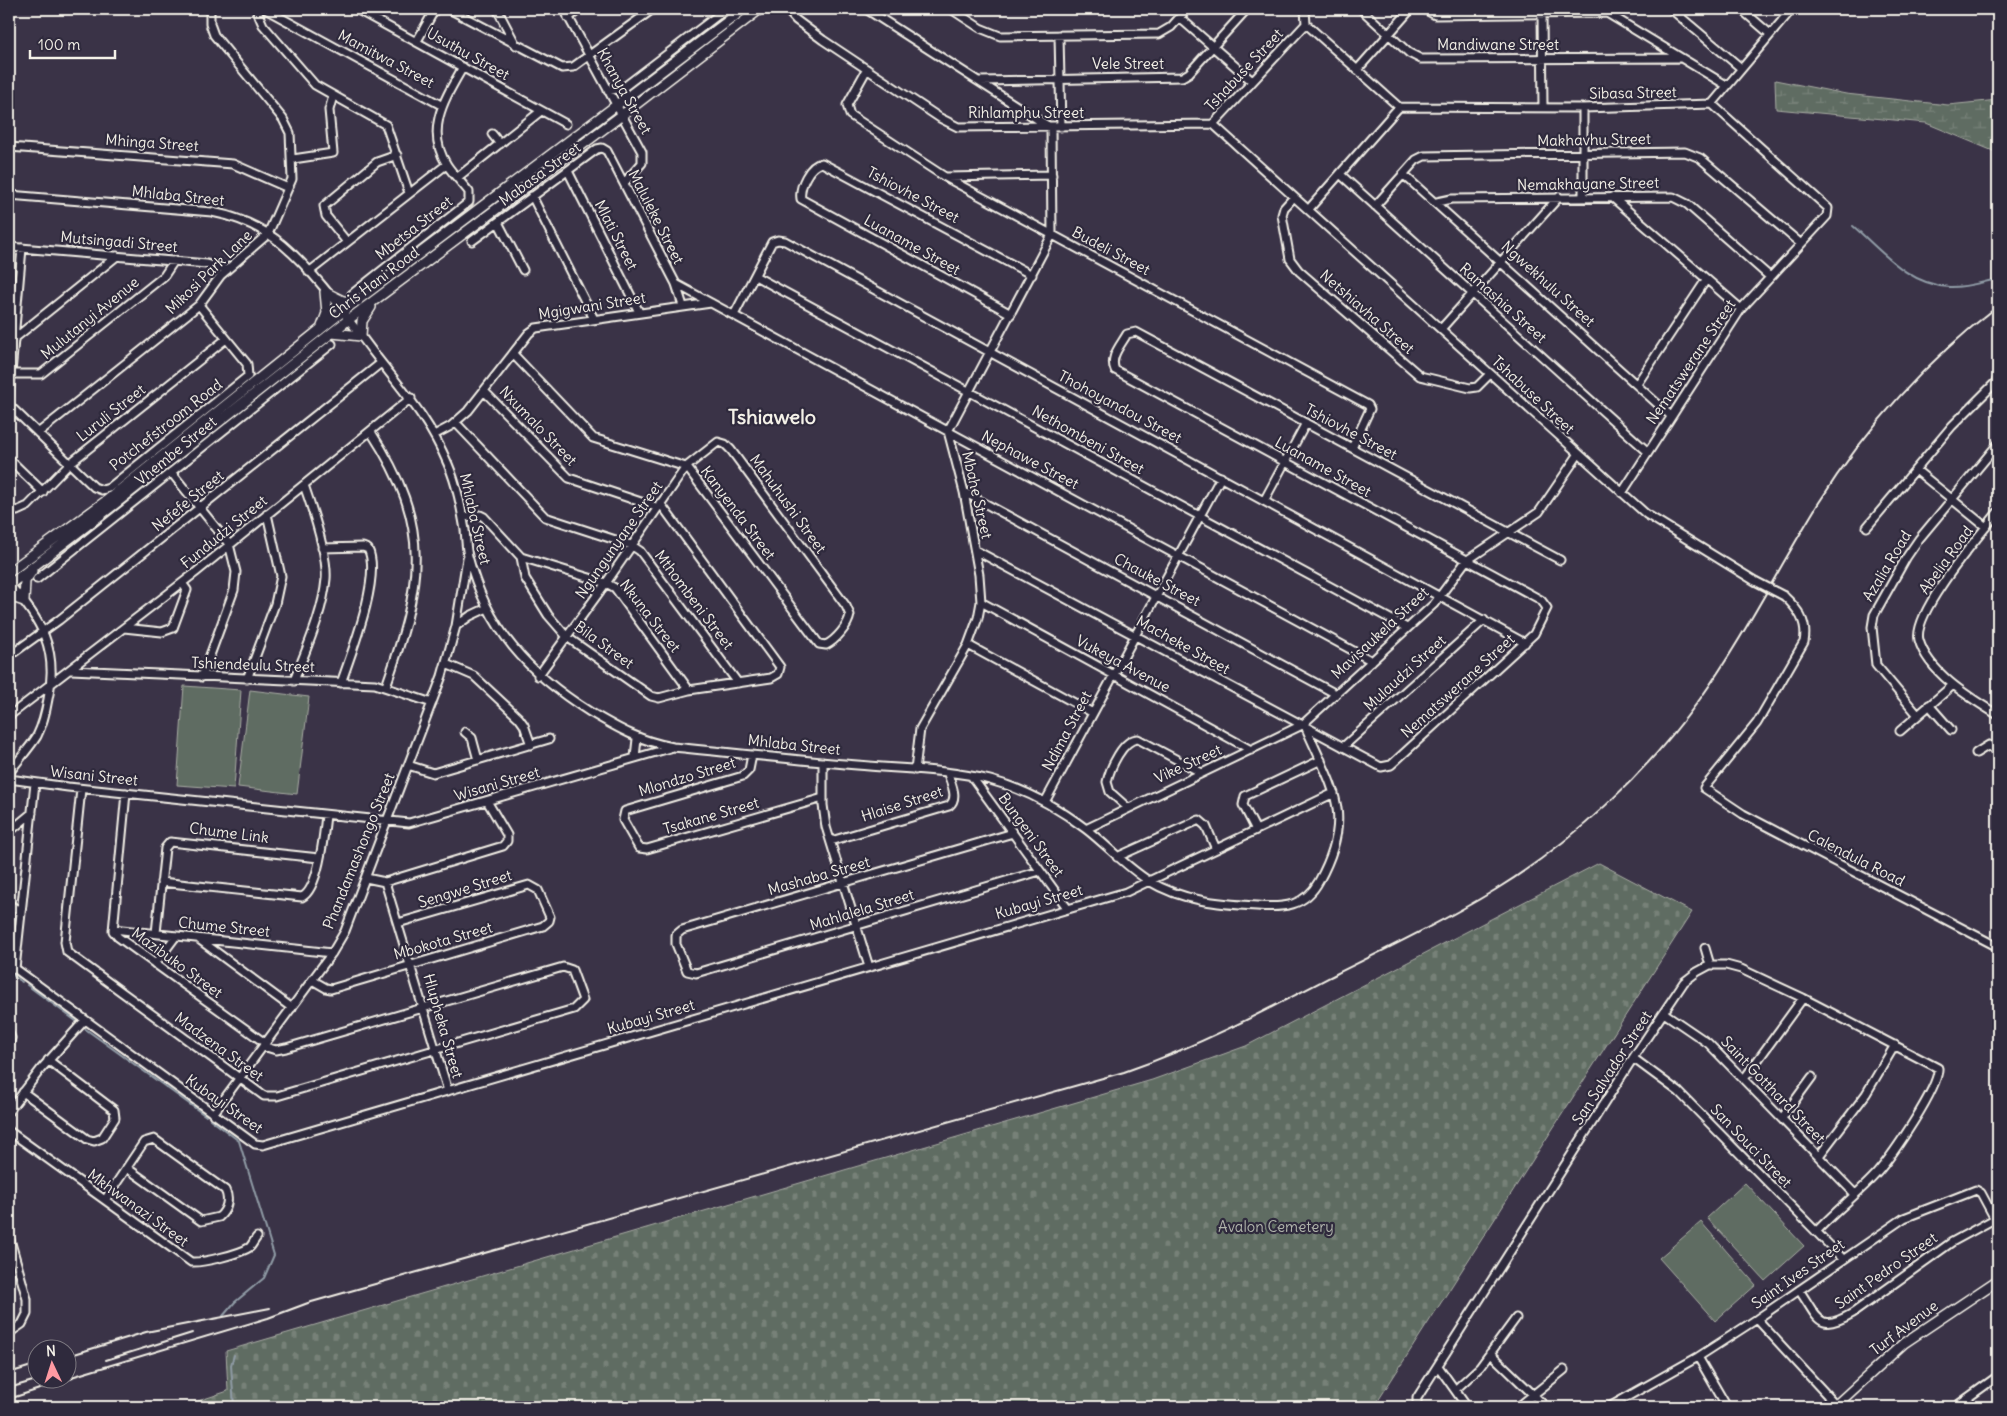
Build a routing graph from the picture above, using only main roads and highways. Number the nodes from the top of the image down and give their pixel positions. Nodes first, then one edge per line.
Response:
1 (760, 9) edge
2 (740, 12) edge
3 (391, 288) junction
4 (355, 297) junction
5 (321, 329) junction
6 (332, 333) junction
7 (41, 561) junction
8 (9, 572) edge
9 (9, 585) edge
10 (9, 596) edge
11 (1998, 1280) edge
12 (1836, 1406) edge

1 - 3 main road, Chris Hani Road
2 - 4 main road, Chris Hani Road
3 - 6 main road, Chris Hani Road
3 - 6 main road
4 - 5 main road, Chris Hani Road
4 - 5 main road
5 - 8 main road, Chris Hani Road
6 - 7 main road, Chris Hani Road
7 - 9 main road, Chris Hani Road
7 - 10 main road
11 - 12 main road, Turf Avenue

